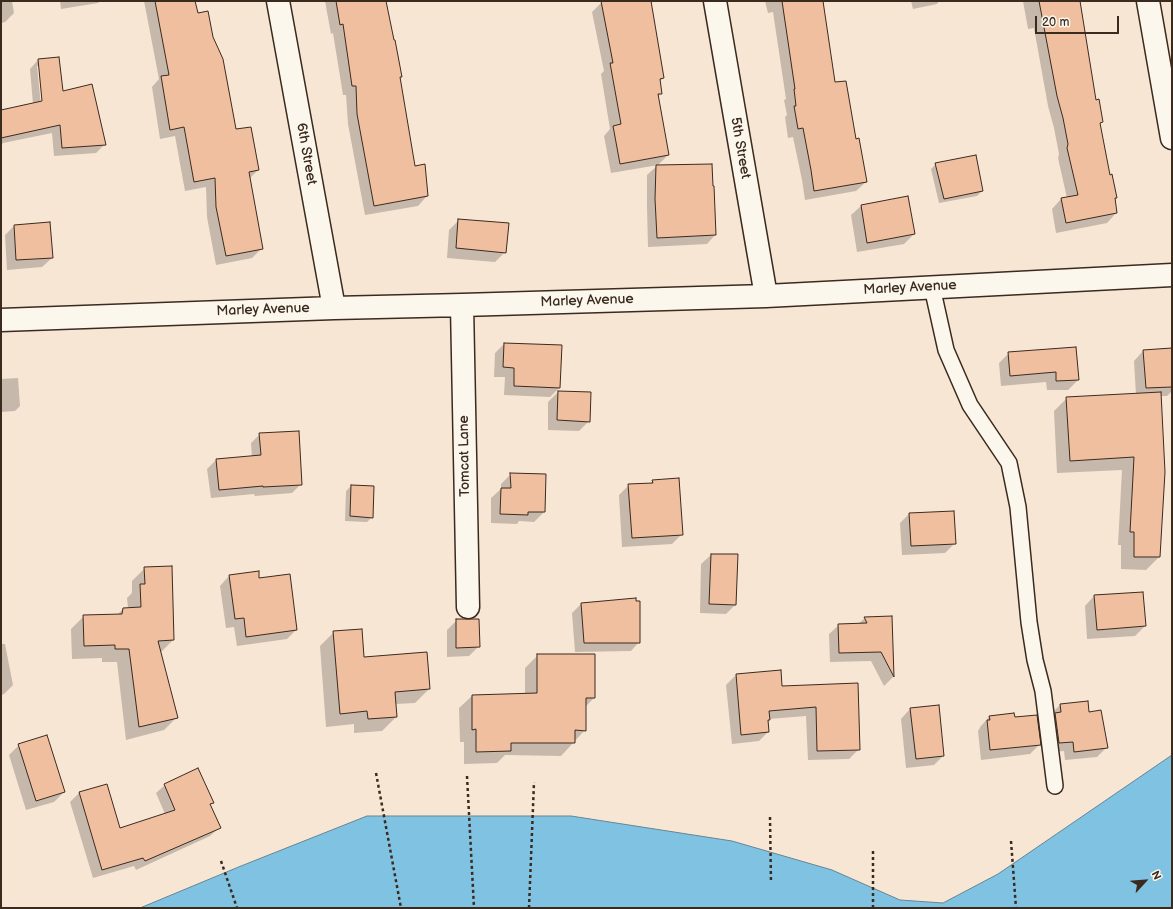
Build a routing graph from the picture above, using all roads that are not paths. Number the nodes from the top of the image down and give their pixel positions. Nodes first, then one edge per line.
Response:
1 (278, 1) edge
2 (715, 1) edge
3 (1148, 1) edge
4 (1172, 138) edge
5 (1172, 275) edge
6 (932, 287) junction
7 (766, 296) junction
8 (462, 305) junction
9 (334, 308) junction
10 (1, 320) edge
11 (468, 607) dead end
12 (1055, 786) dead end

1 - 9 street, 6th Street
2 - 7 street, 5th Street
3 - 4 street
5 - 6 street, Marley Avenue
6 - 7 street, Marley Avenue
6 - 12 lane
7 - 8 street, Marley Avenue
8 - 9 street, Marley Avenue
8 - 11 street, Tomcat Lane
9 - 10 street, Marley Avenue

